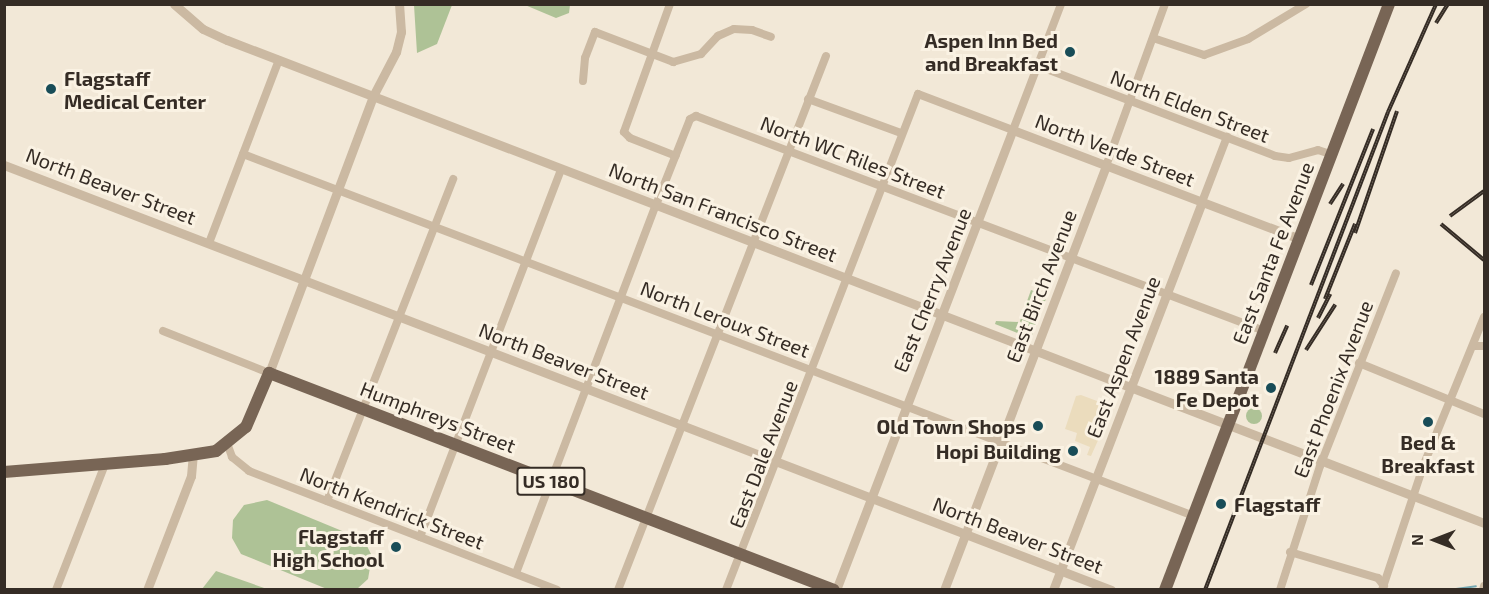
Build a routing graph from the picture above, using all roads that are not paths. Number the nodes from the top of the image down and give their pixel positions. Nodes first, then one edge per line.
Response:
1 (174, 4) edge
2 (399, 4) edge
3 (670, 4) edge
4 (1061, 4) edge
5 (1165, 4) edge
6 (1306, 4) edge
7 (1389, 4) edge
8 (771, 37) dead end
9 (1153, 38) junction
10 (651, 55) junction
11 (826, 56) dead end
12 (279, 60) junction
13 (1036, 65) junction
14 (583, 81) dead end
15 (918, 94) joint
16 (373, 96) junction
17 (808, 99) junction
18 (1131, 100) junction
19 (1013, 130) junction
20 (901, 133) junction
21 (1227, 137) junction
22 (788, 151) junction
23 (243, 154) junction
24 (1333, 154) junction
25 (676, 156) junction
26 (4, 165) edge
27 (1106, 166) junction
28 (561, 170) junction
29 (453, 179) dead end
30 (880, 187) junction
31 (337, 189) junction
32 (1202, 202) junction
33 (656, 205) junction
34 (978, 222) junction
35 (432, 225) junction
36 (1300, 239) junction
37 (752, 242) junction
38 (208, 243) junction
39 (1071, 257) junction
40 (528, 261) junction
41 (1396, 273) dead end
42 (848, 279) junction
43 (301, 280) junction
44 (1167, 294) junction
45 (622, 297) junction
46 (943, 314) junction
47 (398, 316) junction
48 (1485, 317) edge
49 (163, 330) dead end
50 (1264, 331) junction
51 (718, 333) junction
52 (1473, 346) junction
53 (1485, 346) edge
54 (1036, 349) junction
55 (492, 353) junction
56 (1359, 363) junction
57 (813, 371) junction
58 (269, 373) junction
59 (1131, 385) junction
60 (587, 389) junction
61 (1450, 399) junction
62 (906, 405) junction
63 (363, 409) junction
64 (1485, 414) edge
65 (1229, 424) junction
66 (682, 426) junction
67 (1000, 441) junction
68 (227, 443) junction
69 (456, 444) junction
70 (193, 455) junction
71 (1323, 459) junction
72 (777, 463) junction
73 (105, 464) junction
74 (4, 472) edge
75 (1096, 478) junction
76 (552, 481) junction
77 (1413, 495) junction
78 (871, 499) junction
79 (327, 501) junction
80 (1194, 516) junction
81 (647, 517) junction
82 (1485, 524) edge
83 (965, 534) junction
84 (420, 537) junction
85 (1290, 552) junction
86 (741, 554) junction
87 (1061, 570) junction
88 (516, 573) junction
89 (1384, 588) edge
90 (56, 590) edge
91 (147, 590) edge
92 (557, 590) edge
93 (618, 590) edge
94 (726, 590) edge
95 (835, 590) edge
96 (944, 590) edge
97 (1053, 590) edge
98 (1111, 590) edge
99 (1165, 590) edge
100 (1280, 590) edge

1 - 12 street, North San Francisco Street
2 - 16 street
3 - 10 street
4 - 13 street, East Cherry Avenue
5 - 9 street, East Birch Avenue
6 - 9 street
7 - 24 main road, East Santa Fe Avenue
8 - 10 street
9 - 18 street, East Birch Avenue
10 - 14 street
10 - 25 street
11 - 17 street
12 - 16 street, North San Francisco Street
12 - 23 street
13 - 18 street, North Elden Street
13 - 19 street, East Cherry Avenue
15 - 19 street, North Verde Street
15 - 20 street, East Dale Avenue
16 - 28 street, North San Francisco Street
16 - 31 street
17 - 20 street
17 - 22 street
18 - 21 street, North Elden Street
18 - 27 street, East Birch Avenue
19 - 27 street, North Verde Street
19 - 34 street, East Cherry Avenue
20 - 30 street, East Dale Avenue
21 - 24 street, North Elden Street
21 - 32 street, East Aspen Avenue
22 - 25 street, North WC Riles Street
22 - 30 street, North WC Riles Street
22 - 37 street
23 - 31 street, North Leroux Street
23 - 38 street
24 - 36 main road, East Santa Fe Avenue
25 - 33 street
26 - 38 street, North Beaver Street
27 - 32 street, North Verde Street
27 - 39 street, East Birch Avenue
28 - 33 street, North San Francisco Street
28 - 40 street
29 - 35 street
30 - 34 street, North WC Riles Street
30 - 42 street, East Dale Avenue
31 - 35 street, North Leroux Street
31 - 43 street
32 - 36 street, North Verde Street
32 - 44 street, East Aspen Avenue
33 - 37 street, North San Francisco Street
33 - 45 street
34 - 39 street, North WC Riles Street
34 - 46 street, East Cherry Avenue
35 - 40 street, North Leroux Street
35 - 47 street
36 - 50 main road, East Santa Fe Avenue
37 - 42 street, North San Francisco Street
37 - 51 street
38 - 43 street, North Beaver Street
39 - 44 street, North WC Riles Street
39 - 54 street, East Birch Avenue
40 - 45 street, North Leroux Street
40 - 55 street
41 - 56 street, East Phoenix Avenue
42 - 46 street, North San Francisco Street
42 - 57 street, East Dale Avenue
43 - 47 street, North Beaver Street
43 - 58 street
44 - 50 street, North WC Riles Street
44 - 59 street, East Aspen Avenue
45 - 51 street, North Leroux Street
45 - 60 street
46 - 54 street, North San Francisco Street
46 - 62 street, East Cherry Avenue
47 - 55 street, North Beaver Street
47 - 63 street
48 - 52 street
49 - 58 street, Humphreys Street
50 - 65 main road, East Santa Fe Avenue
51 - 57 street, North Leroux Street
51 - 66 street
52 - 53 street
52 - 61 street
54 - 59 street, North San Francisco Street
54 - 67 street, East Birch Avenue
55 - 60 street, North Beaver Street
55 - 69 street
56 - 61 street
56 - 71 street, East Phoenix Avenue
57 - 62 street, North Leroux Street
57 - 72 street, East Dale Avenue
58 - 63 main road, Humphreys Street / US 180
58 - 68 main road
59 - 65 street, North San Francisco Street
59 - 75 street, East Aspen Avenue
60 - 66 street, North Beaver Street
60 - 76 street
61 - 64 street
61 - 77 street
62 - 67 street, North Leroux Street
62 - 78 street, East Cherry Avenue
63 - 69 main road, Humphreys Street / US 180
63 - 79 street
65 - 71 street, North San Francisco Street
65 - 80 main road, East Santa Fe Avenue
66 - 72 street, North Beaver Street
66 - 81 street
67 - 75 street, North Leroux Street
67 - 83 street, East Birch Avenue
68 - 70 main road
68 - 79 street, North Kendrick Street
69 - 76 main road, Humphreys Street / US 180
69 - 84 street
70 - 73 main road
70 - 91 street
71 - 77 street, North San Francisco Street
71 - 85 street, East Phoenix Avenue
72 - 78 street, North Beaver Street
72 - 86 street, East Dale Avenue
73 - 74 main road
73 - 90 street
75 - 80 street, North Leroux Street
75 - 87 street, East Aspen Avenue
76 - 81 main road, Humphreys Street / US 180
76 - 88 street
77 - 82 street, North San Francisco Street
77 - 89 street
78 - 83 street, North Beaver Street
78 - 95 street, East Cherry Avenue
79 - 84 street, North Kendrick Street
80 - 99 main road, East Santa Fe Avenue
81 - 86 main road, Humphreys Street / US 180
81 - 93 street
83 - 87 street, North Beaver Street
83 - 96 street, East Birch Avenue
84 - 88 street, North Kendrick Street
85 - 89 street
85 - 100 street, East Phoenix Avenue
86 - 94 street, East Dale Avenue
86 - 95 main road, Humphreys Street / US 180
87 - 97 street, East Aspen Avenue
87 - 98 street, North Beaver Street
88 - 92 street, North Kendrick Street

